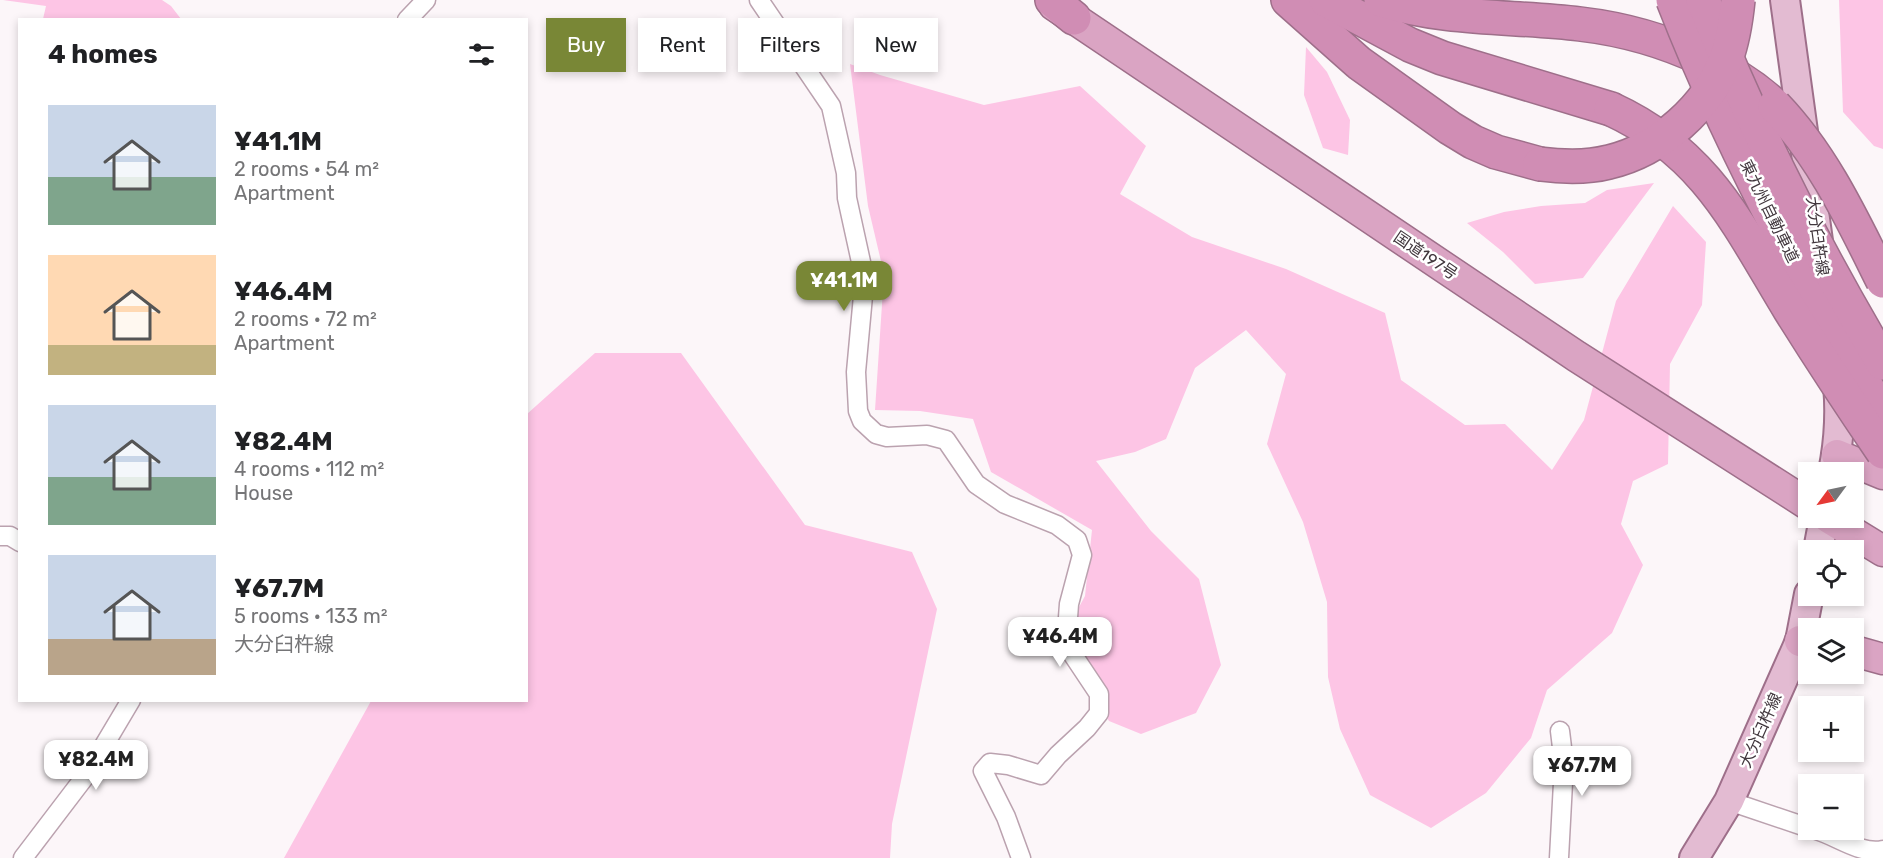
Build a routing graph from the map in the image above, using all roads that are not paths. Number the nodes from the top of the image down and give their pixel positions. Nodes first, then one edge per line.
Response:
1 (426, 0) edge
2 (759, 0) edge
3 (1047, 0) edge
4 (1288, 0) edge
5 (1326, 0) edge
6 (1381, 0) edge
7 (1673, 0) edge
8 (1703, 0) edge
9 (1738, 0) edge
10 (1785, 0) edge
11 (1063, 9) edge
12 (409, 18) edge
13 (1883, 281) edge
14 (1883, 363) edge
15 (1883, 414) edge
16 (1883, 452) edge
17 (1835, 462) edge
18 (1864, 470) edge
19 (1883, 474) edge
20 (1798, 498) edge
21 (1844, 528) edge
22 (0, 536) edge
23 (18, 541) edge
24 (1872, 545) edge
25 (1864, 654) edge
26 (1798, 655) edge
27 (1883, 659) edge
28 (130, 702) edge
29 (1560, 731) dead end
30 (1729, 801) junction
31 (1798, 824) edge
32 (1843, 840) edge
33 (1883, 850) edge
34 (23, 858) edge
35 (1021, 858) edge
36 (1559, 858) edge
37 (1694, 858) edge

1 - 12 street
2 - 35 street
3 - 11 highway, 国道197号
4 - 9 highway, bridge
5 - 16 highway, bridge
6 - 13 highway, bridge
7 - 15 highway, 東九州自動車道, bridge
8 - 14 highway, 東九州自動車道, bridge
10 - 17 main road, 大分臼杵線
11 - 20 highway, 国道197号
18 - 19 highway
21 - 24 highway
22 - 23 street
25 - 27 highway
26 - 30 main road, 大分臼杵線
28 - 34 street
29 - 36 street
30 - 31 street
30 - 37 main road, 大分臼杵線
32 - 33 street

